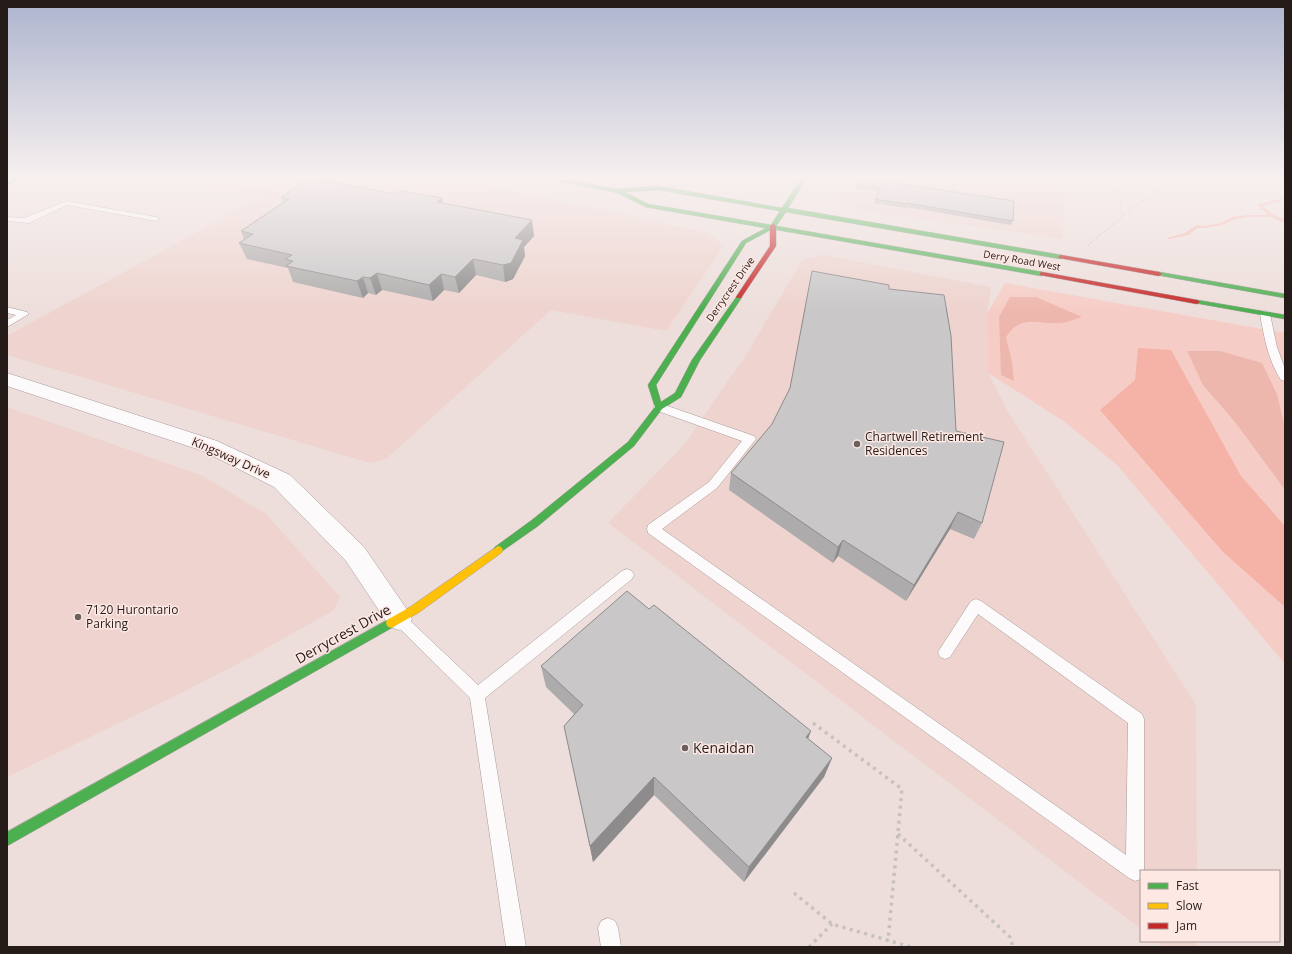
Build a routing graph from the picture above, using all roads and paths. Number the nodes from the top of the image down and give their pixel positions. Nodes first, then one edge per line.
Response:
1 (752, 223) edge
2 (775, 223) edge
3 (857, 223) edge
4 (1115, 223) edge
5 (773, 226) junction
6 (1070, 259) junction
7 (1285, 296) edge
8 (7, 310) edge
9 (1265, 314) junction
10 (1285, 317) edge
11 (7, 324) edge
12 (1285, 378) edge
13 (7, 379) edge
14 (659, 407) junction
15 (627, 575) dead end
16 (400, 619) junction
17 (945, 652) dead end
18 (478, 695) junction
19 (813, 723) dead end
20 (898, 834) junction
21 (7, 840) edge
22 (794, 894) dead end
23 (832, 924) junction
24 (608, 928) dead end
25 (888, 940) junction
26 (516, 947) edge
27 (611, 947) edge
28 (809, 947) edge
29 (911, 947) edge
30 (1013, 947) edge

1 - 5 main road, Derry Road West
2 - 5 main road
3 - 6 main road, Derry Road West
4 - 6 path
5 - 9 main road, Derry Road West
5 - 14 main road, Derrycrest Drive
5 - 14 main road, Derrycrest Drive
6 - 7 main road, Derry Road West
8 - 11 lane
9 - 10 main road, Derry Road West
9 - 12 lane
13 - 16 street, Kingsway Drive
14 - 16 main road, Derrycrest Drive
14 - 17 lane
15 - 18 lane
16 - 18 lane
16 - 21 main road, Derrycrest Drive
18 - 26 lane
19 - 20 path
20 - 25 path
20 - 30 path
22 - 23 path
23 - 25 path
23 - 28 path
24 - 27 lane
25 - 29 path

